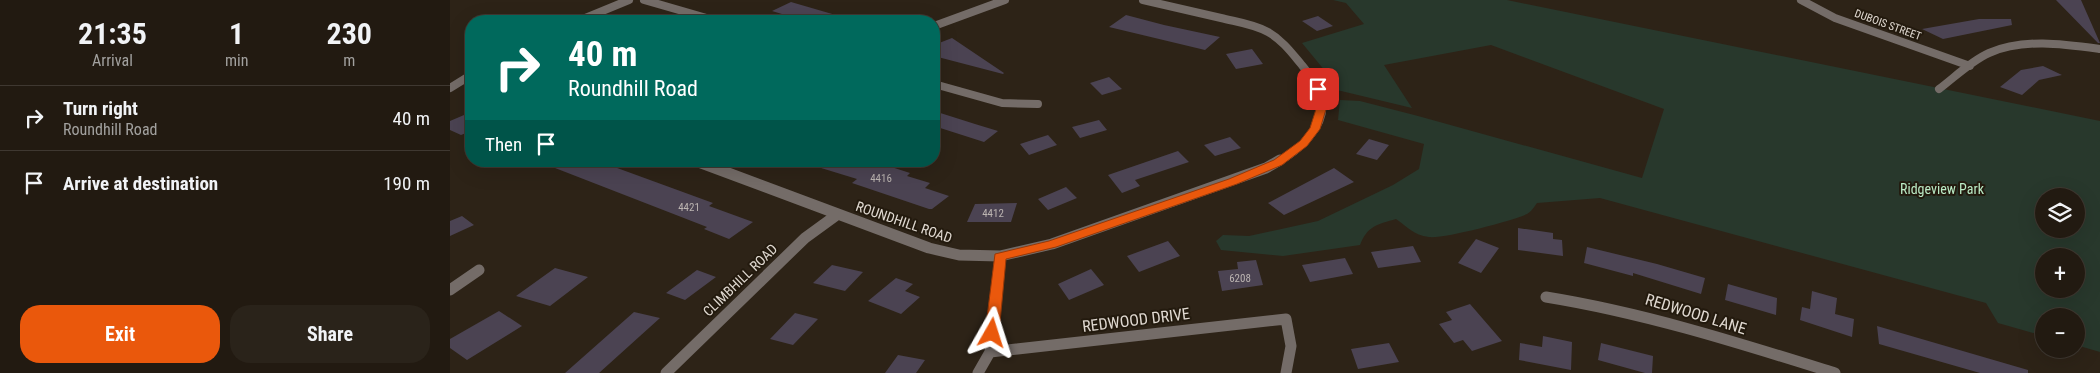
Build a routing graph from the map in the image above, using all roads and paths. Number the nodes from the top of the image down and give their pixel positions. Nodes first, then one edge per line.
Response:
1 (628, 0) edge
2 (644, 0) edge
3 (1005, 0) edge
4 (1143, 0) edge
5 (1801, 0) edge
6 (1163, 2) edge
7 (592, 15) edge
8 (696, 15) edge
9 (940, 24) edge
10 (2100, 49) edge
11 (1970, 66) junction
12 (465, 79) edge
13 (461, 81) junction
14 (465, 81) edge
15 (940, 86) edge
16 (450, 88) edge
17 (1938, 89) dead end
18 (1038, 104) dead end
19 (712, 167) edge
20 (838, 214) junction
21 (1000, 256) junction
22 (479, 270) dead end
23 (450, 290) edge
24 (1546, 297) dead end
25 (990, 352) junction
26 (666, 373) edge
27 (978, 373) edge
28 (1286, 373) edge
29 (1835, 373) edge

1 - 7 street
2 - 8 street
3 - 9 street
4 - 6 street, ROUNDHILL ROAD
5 - 11 street, DUBOIS STREET
6 - 21 street, ROUNDHILL ROAD
10 - 11 street
11 - 17 street
12 - 13 street
13 - 14 street
13 - 16 street
15 - 18 street
19 - 20 street, ROUNDHILL ROAD
20 - 21 street, ROUNDHILL ROAD
20 - 26 street, CLIMBHILL ROAD
21 - 25 street
22 - 23 street
24 - 29 street, REDWOOD LANE
25 - 27 street
25 - 28 street, REDWOOD DRIVE

